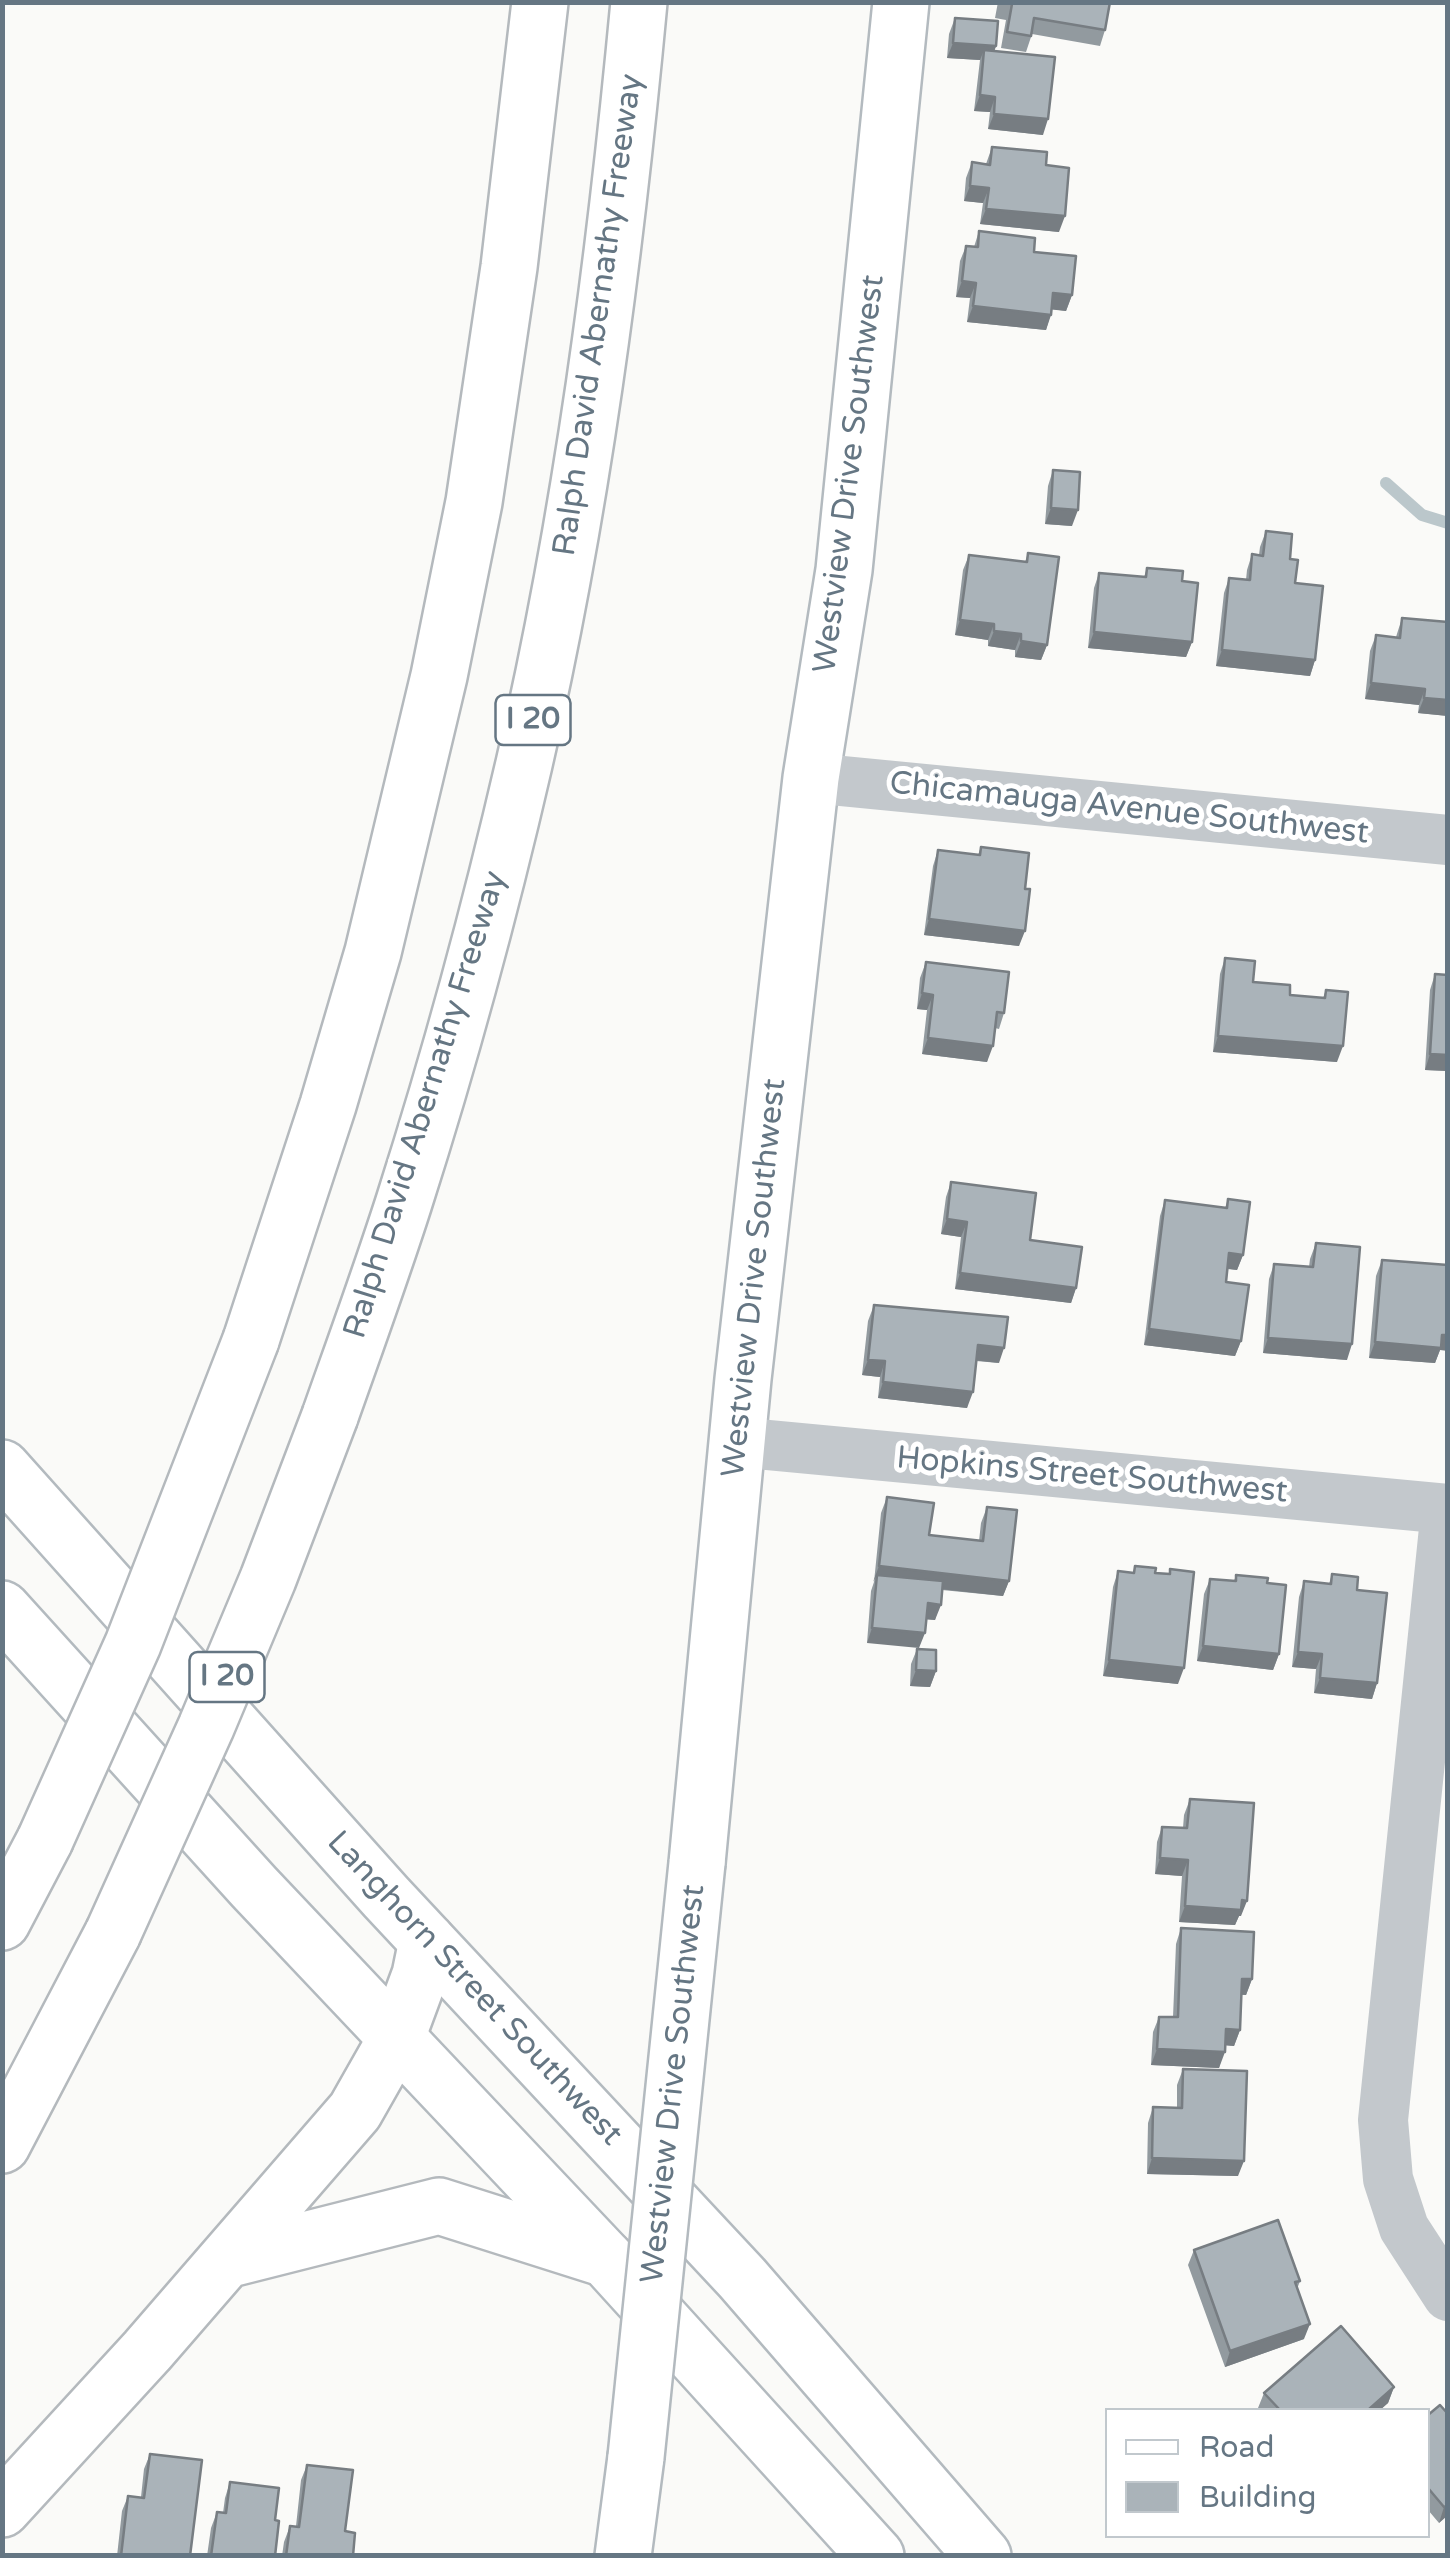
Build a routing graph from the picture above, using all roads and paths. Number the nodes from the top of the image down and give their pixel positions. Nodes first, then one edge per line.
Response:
1 (540, 2) edge
2 (640, 2) edge
3 (902, 2) edge
4 (811, 778) junction
5 (1448, 840) edge
6 (736, 1442) junction
7 (2, 1468) edge
8 (1446, 1509) edge
9 (2, 1608) edge
10 (2, 1922) edge
11 (427, 1941) junction
12 (396, 2036) junction
13 (2, 2145) edge
14 (606, 2259) junction
15 (226, 2260) junction
16 (1448, 2296) edge
17 (2, 2510) edge
18 (623, 2556) edge
19 (876, 2556) edge
20 (983, 2556) edge

1 - 10 main road, bridge
2 - 13 main road, Ralph David Abernathy Freeway / I 20, bridge
3 - 4 main road, Westview Drive Southwest
4 - 5 street, Chicamauga Avenue Southwest
4 - 6 main road, Westview Drive Southwest
6 - 8 street, Hopkins Street Southwest
6 - 18 main road, Westview Drive Southwest, bridge
7 - 11 main road, Langhorn Street Southwest
8 - 16 street
9 - 12 main road
11 - 12 main road
11 - 20 main road, Langhorn Street Southwest
12 - 14 main road
12 - 15 main road
14 - 15 main road
14 - 19 main road
15 - 17 main road

